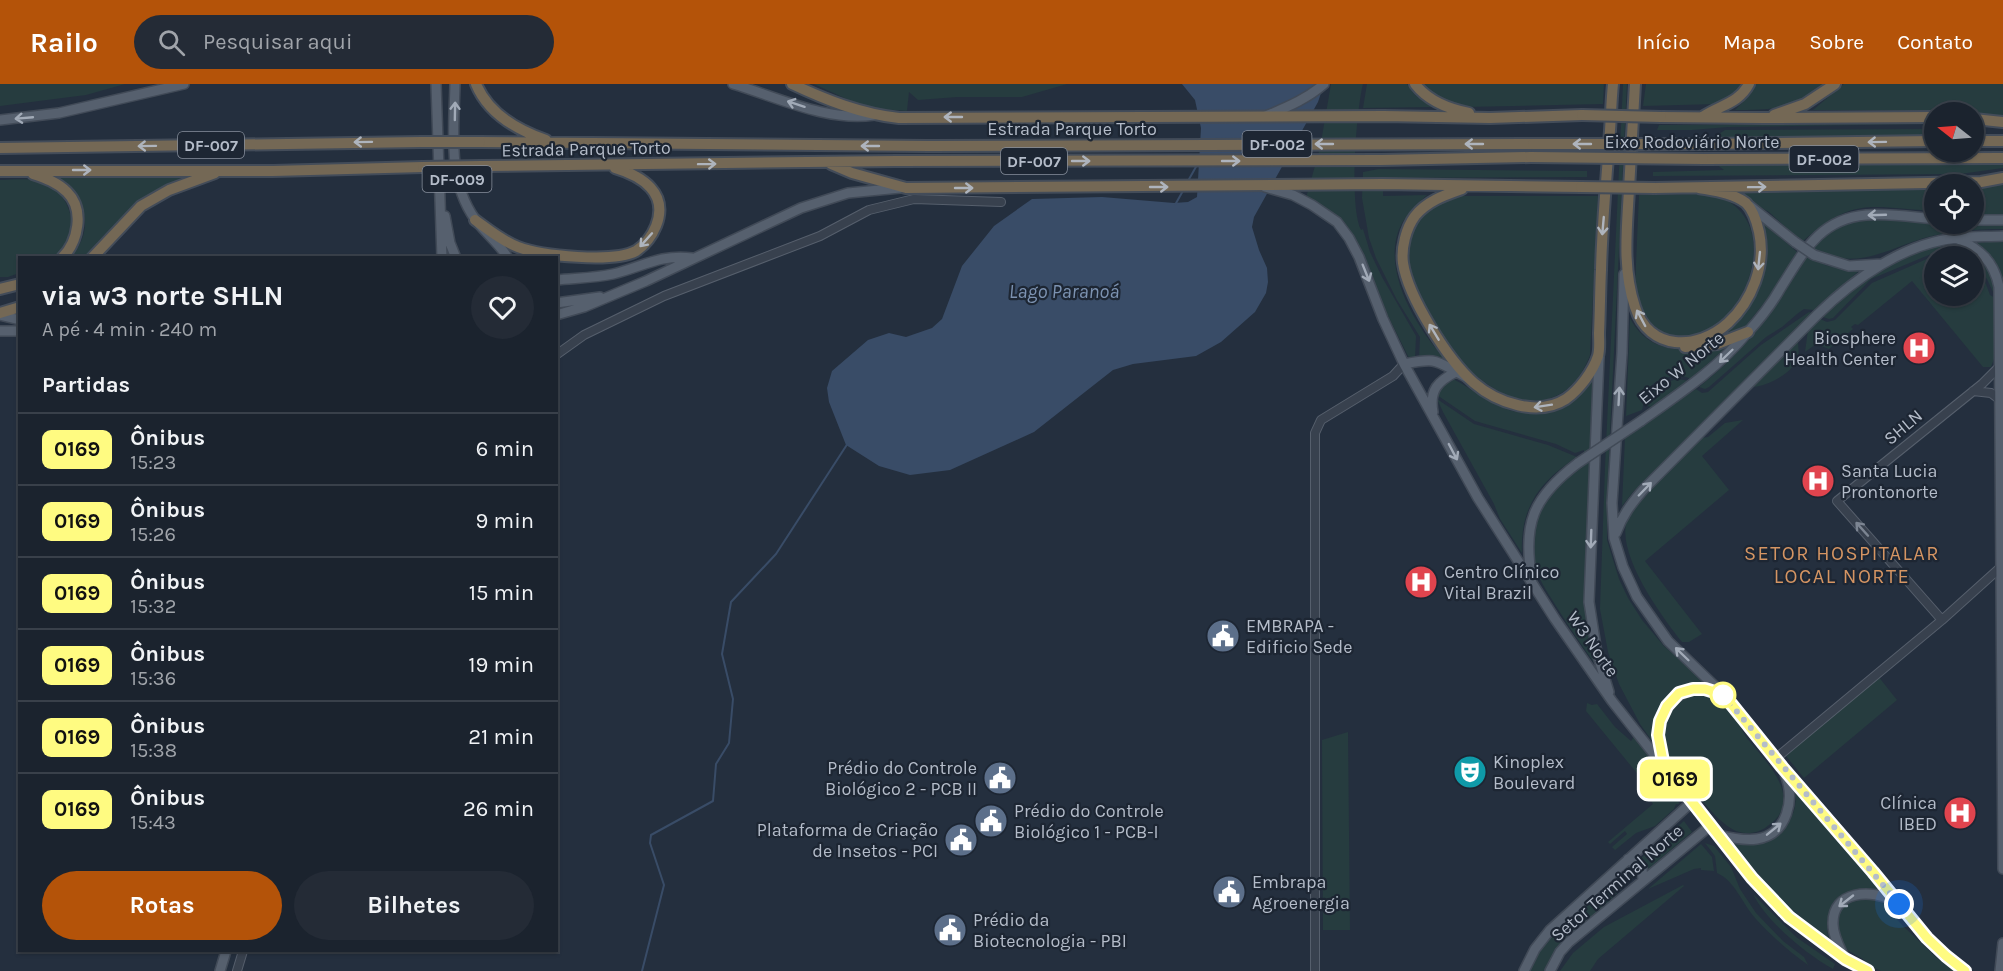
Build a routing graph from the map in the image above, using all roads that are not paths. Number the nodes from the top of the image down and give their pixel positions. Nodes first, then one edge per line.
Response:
1 (184, 84) edge
2 (436, 84) edge
3 (455, 84) edge
4 (476, 84) edge
5 (733, 84) edge
6 (792, 84) edge
7 (1324, 84) edge
8 (1415, 84) edge
9 (1613, 84) edge
10 (1635, 84) edge
11 (1749, 84) edge
12 (1835, 84) edge
13 (874, 115) junction
14 (1264, 116) junction
15 (1704, 116) junction
16 (1924, 117) edge
17 (1490, 118) junction
18 (1761, 118) junction
19 (0, 120) edge
20 (1984, 120) edge
21 (2003, 122) edge
22 (1924, 141) edge
23 (1984, 141) edge
24 (2003, 141) edge
25 (558, 144) junction
26 (1172, 145) joint
27 (0, 148) edge
28 (2003, 158) edge
29 (1172, 161) joint
30 (828, 162) junction
31 (606, 165) junction
32 (0, 171) edge
33 (24, 171) junction
34 (220, 171) junction
35 (2003, 178) edge
36 (440, 184) junction
37 (1471, 186) junction
38 (1265, 187) junction
39 (906, 188) junction
40 (1699, 188) junction
41 (1001, 202) dead end
42 (1749, 205) junction
43 (1924, 218) edge
44 (475, 220) junction
45 (1984, 220) edge
46 (2003, 220) edge
47 (2003, 236) edge
48 (1956, 238) junction
49 (1625, 254) junction
50 (64, 256) edge
51 (94, 256) edge
52 (442, 256) edge
53 (455, 256) edge
54 (506, 256) edge
55 (694, 258) junction
56 (1882, 264) junction
57 (558, 280) edge
58 (18, 284) edge
59 (0, 289) edge
60 (612, 296) junction
61 (558, 303) edge
62 (18, 308) edge
63 (2001, 313) edge
64 (0, 314) edge
65 (558, 314) edge
66 (18, 319) edge
67 (0, 331) edge
68 (18, 331) edge
69 (1748, 332) junction
70 (1669, 342) junction
71 (558, 354) edge
72 (1599, 355) junction
73 (1404, 364) junction
74 (2000, 367) junction
75 (1456, 372) junction
76 (1393, 376) junction
77 (1411, 376) junction
78 (1469, 379) junction
79 (1973, 391) junction
80 (2000, 399) junction
81 (1435, 418) junction
82 (2002, 437) edge
83 (2002, 454) edge
84 (1614, 538) junction
85 (2002, 566) edge
86 (1533, 585) junction
87 (1980, 586) junction
88 (2002, 591) edge
89 (1942, 620) junction
90 (1724, 695) junction
91 (2003, 696) edge
92 (1611, 700) junction
93 (2003, 717) edge
94 (1778, 763) junction
95 (1664, 766) junction
96 (1693, 801) junction
97 (1711, 825) junction
98 (1719, 835) junction
99 (1628, 859) junction
100 (2003, 868) edge
101 (1643, 880) junction
102 (1899, 904) junction
103 (2003, 943) edge
104 (226, 952) edge
105 (243, 952) edge
106 (1845, 959) junction
107 (220, 971) edge
108 (237, 971) edge
109 (1315, 971) edge
110 (1524, 971) edge
111 (1550, 971) edge
112 (1868, 971) edge
113 (1965, 971) edge
114 (2000, 971) edge

1 -> 19 main road
2 - 36 main road, DF-009
44 -> 3 main road, DF-009
4 - 25 highway
13 -> 5 main road
6 - 13 highway
7 - 14 main road
8 - 17 highway
9 -> 72 highway
10 - 49 highway
11 - 15 highway
12 - 18 highway
14 -> 13 highway
14 - 17 highway
15 - 17 highway, bridge
15 - 18 highway
16 - 18 highway
20 - 21 highway
22 -> 26 highway, Eixo Rodoviário Norte / DF-002, bridge
23 - 24 highway
26 -> 25 highway, Estrada Parque Torto / DF-007
25 -> 27 highway, Estrada Parque Torto / DF-007, bridge
29 -> 28 highway, Eixo Rodoviário Norte / DF-002, bridge
30 -> 29 highway, Estrada Parque Torto / DF-007
31 -> 30 highway, Estrada Parque Torto / DF-007
30 - 39 highway
31 - 34 highway, Estrada Parque Torto / DF-007, bridge
31 -> 44 highway
32 - 33 highway, Estrada Parque Torto / DF-007
33 -> 34 highway, Estrada Parque Torto / DF-007
33 - 50 highway
34 - 51 highway
40 -> 35 highway
36 - 52 main road, DF-009
36 - 53 main road
37 - 38 highway
37 - 40 highway, bridge
78 -> 37 highway
39 -> 38 highway
38 -> 73 main road, W3 Norte
39 - 55 main road
40 - 42 highway
41 - 71 street
42 - 56 main road, bridge
42 -> 70 highway
43 -> 69 main road, Eixo W Norte
44 - 54 main road, DF-009
45 - 46 main road
47 - 48 main road
48 - 56 main road
48 - 63 main road
70 -> 49 highway
84 -> 49 main road
55 - 57 main road
55 - 60 main road
84 -> 56 main road
58 - 59 highway
60 - 61 main road
60 - 65 main road
62 - 64 highway
63 - 74 main road
64 - 66 main road
67 - 68 main road
69 - 70 highway
69 -> 86 main road, Eixo W Norte, bridge
72 -> 78 highway
72 -> 92 main road, W3 Norte
73 - 75 main road
73 - 76 street
73 - 77 main road, W3 Norte
74 - 79 street, SHLN
74 - 80 main road
75 - 78 main road
75 - 81 main road
76 - 77 street
76 - 109 street
77 - 81 main road, W3 Norte
79 - 80 street
89 -> 79 street, SHLN
80 - 82 main road
81 -> 86 main road, W3 Norte
82 - 83 main road
83 - 85 main road
90 -> 84 main road
85 - 87 street
85 - 88 main road
86 - 92 main road, W3 Norte
87 - 88 street
87 - 89 street
88 - 91 main road
89 - 94 street
90 - 94 main road
90 - 95 main road
91 - 93 main road
92 - 95 main road, W3 Norte
93 - 100 main road
98 -> 94 main road
94 - 102 main road
95 - 96 main road, W3 Norte
96 - 97 main road, W3 Norte
96 - 99 main road, Setor Terminal Norte
97 - 98 main road, W3 Norte
97 - 101 main road, Setor Terminal Norte
98 - 106 main road, W3 Norte
99 - 101 main road
99 - 110 main road, Setor Terminal Norte
101 - 111 main road, Setor Terminal Norte
102 -> 106 main road
102 - 113 main road
103 - 114 main road
104 - 107 main road
105 - 108 street
106 - 112 main road, W3 Norte

